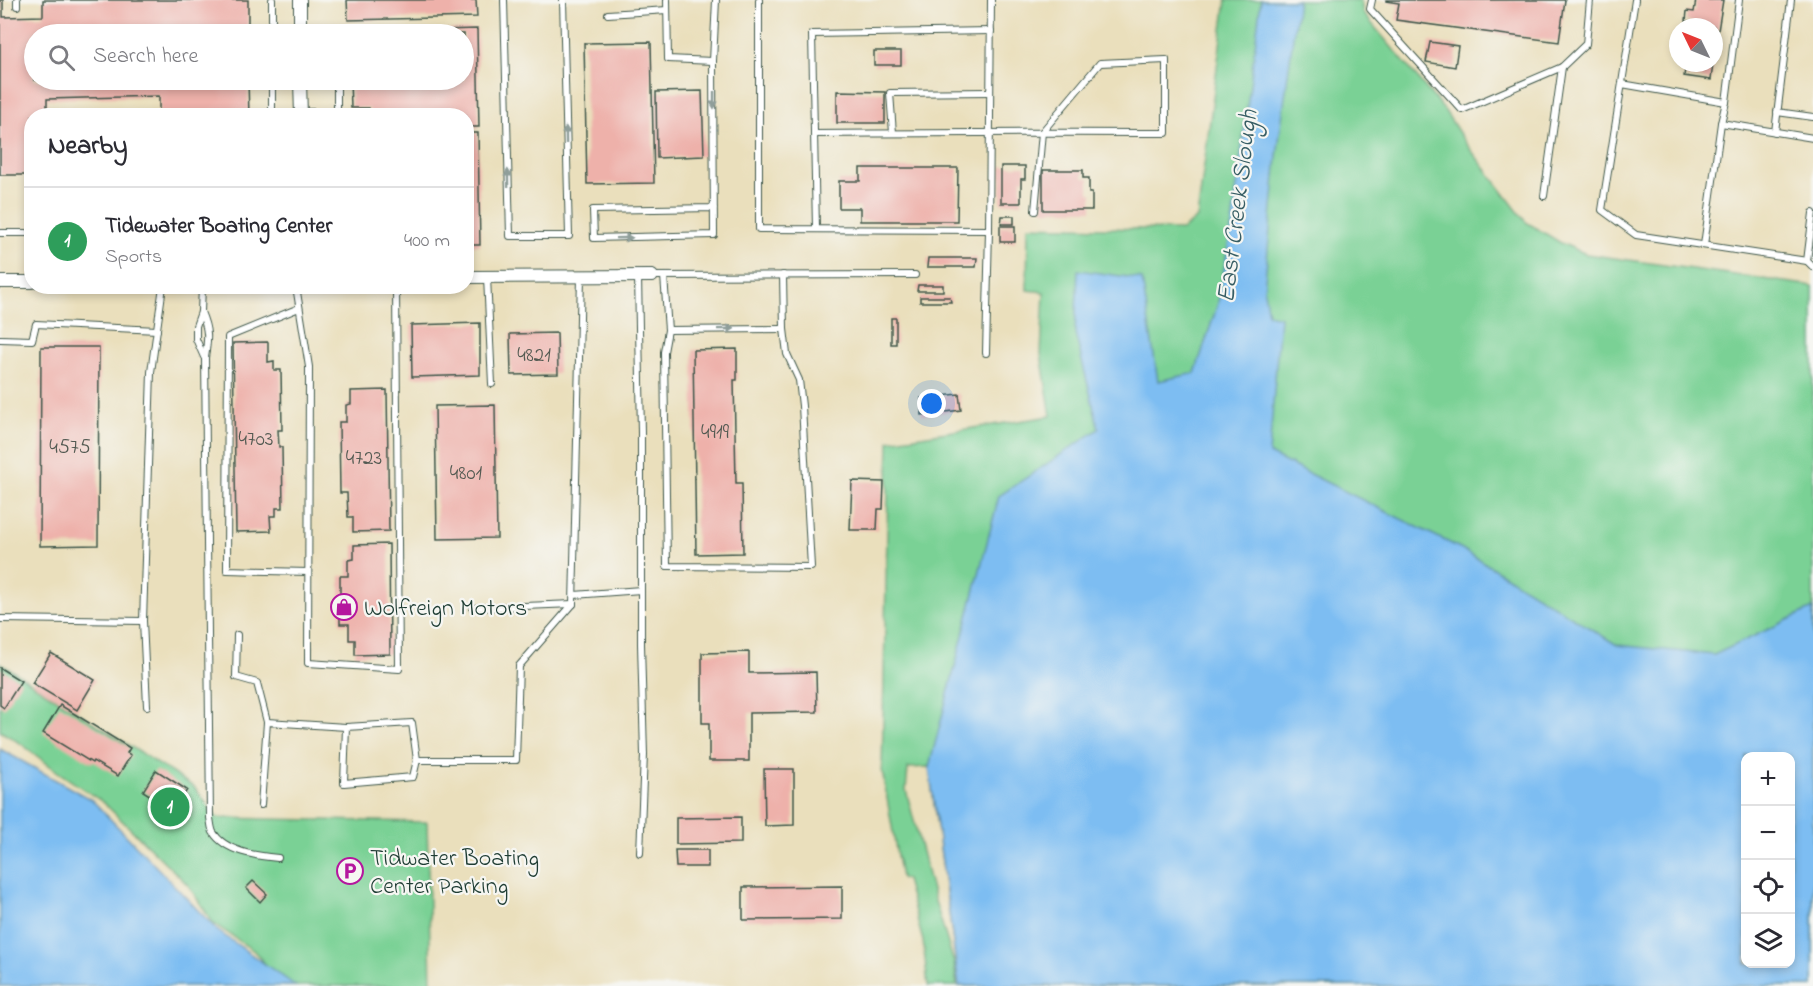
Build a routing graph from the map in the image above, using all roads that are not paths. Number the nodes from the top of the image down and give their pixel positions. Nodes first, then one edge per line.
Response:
1 (272, 0) edge
2 (300, 0) edge
3 (504, 0) edge
4 (563, 0) edge
5 (667, 0) edge
6 (716, 0) edge
7 (759, 0) edge
8 (991, 0) edge
9 (1372, 0) edge
10 (1590, 0) edge
11 (1635, 0) edge
12 (1739, 0) edge
13 (1791, 0) edge
14 (667, 10) junction
15 (608, 14) dead end
16 (272, 24) edge
17 (300, 24) edge
18 (991, 31) junction
19 (713, 62) junction
20 (1562, 67) junction
21 (1622, 84) junction
22 (272, 90) edge
23 (300, 90) edge
24 (337, 90) edge
25 (990, 92) junction
26 (1726, 102) junction
27 (272, 108) edge
28 (301, 108) edge
29 (337, 108) edge
30 (1777, 112) junction
31 (1813, 117) edge
32 (1721, 123) junction
33 (990, 132) junction
34 (1042, 132) junction
35 (1775, 132) junction
36 (893, 133) junction
37 (814, 134) junction
38 (1813, 138) edge
39 (1544, 196) dead end
40 (714, 208) junction
41 (1035, 211) dead end
42 (1813, 213) edge
43 (816, 229) junction
44 (989, 230) junction
45 (0, 233) edge
46 (24, 233) edge
47 (1704, 245) junction
48 (1807, 261) junction
49 (1813, 267) edge
50 (915, 275) dead end
51 (581, 276) junction
52 (638, 276) junction
53 (658, 276) junction
54 (783, 276) junction
55 (474, 277) edge
56 (487, 277) junction
57 (0, 282) edge
58 (24, 282) edge
59 (162, 294) edge
60 (202, 294) edge
61 (297, 294) edge
62 (396, 294) edge
63 (299, 308) junction
64 (201, 312) junction
65 (784, 329) junction
66 (157, 330) junction
67 (668, 330) junction
68 (0, 339) edge
69 (986, 353) dead end
70 (205, 358) junction
71 (492, 384) dead end
72 (308, 572) junction
73 (641, 590) junction
74 (574, 595) junction
75 (573, 604) junction
76 (473, 609) dead end
77 (0, 619) edge
78 (143, 621) junction
79 (237, 635) dead end
80 (147, 706) dead end
81 (267, 722) junction
82 (346, 727) junction
83 (417, 760) junction
84 (261, 805) dead end
85 (640, 853) dead end
86 (278, 858) dead end

1 - 16 lane
2 - 17 street
3 - 4 lane
5 - 14 lane
6 - 19 lane
7 - 43 lane
8 - 18 lane
9 - 20 lane
10 - 20 lane
11 - 21 lane
12 - 26 lane
13 - 30 lane
14 - 15 lane
14 - 19 lane
18 - 25 lane
18 - 37 lane
19 -> 40 lane
20 - 39 lane
21 - 26 lane
21 - 47 lane
22 - 27 lane
23 - 28 street
24 - 29 lane
25 - 33 lane
25 - 36 lane
26 - 32 lane
30 - 31 lane
30 - 35 lane
32 - 35 lane
32 - 47 lane
33 - 34 lane
33 - 36 lane
33 - 44 lane
34 - 34 lane
34 - 41 lane
35 - 38 lane
36 - 37 lane
37 - 43 lane
40 -> 40 lane
42 - 48 lane
43 - 44 lane
44 - 69 lane
45 - 46 lane
47 - 48 lane
48 - 49 lane
50 - 54 lane
51 - 52 street
51 - 56 street
51 - 74 lane
52 - 53 street
52 - 73 lane
53 - 54 lane
53 - 67 lane
54 - 65 lane
55 - 56 street
56 - 71 lane
57 - 58 street
59 - 66 lane
60 - 64 lane
61 - 63 lane
62 - 72 lane
63 - 72 lane
63 - 72 lane
64 - 70 lane
64 - 70 lane
67 -> 65 lane
65 - 67 lane
66 - 68 lane
66 - 78 lane
70 - 86 lane
73 - 74 lane
73 - 85 lane
74 - 75 lane
75 - 76 lane
75 - 83 lane
77 - 78 lane
78 - 80 lane
79 - 81 lane
81 - 82 lane
81 - 84 lane
82 - 83 lane
82 - 83 lane

